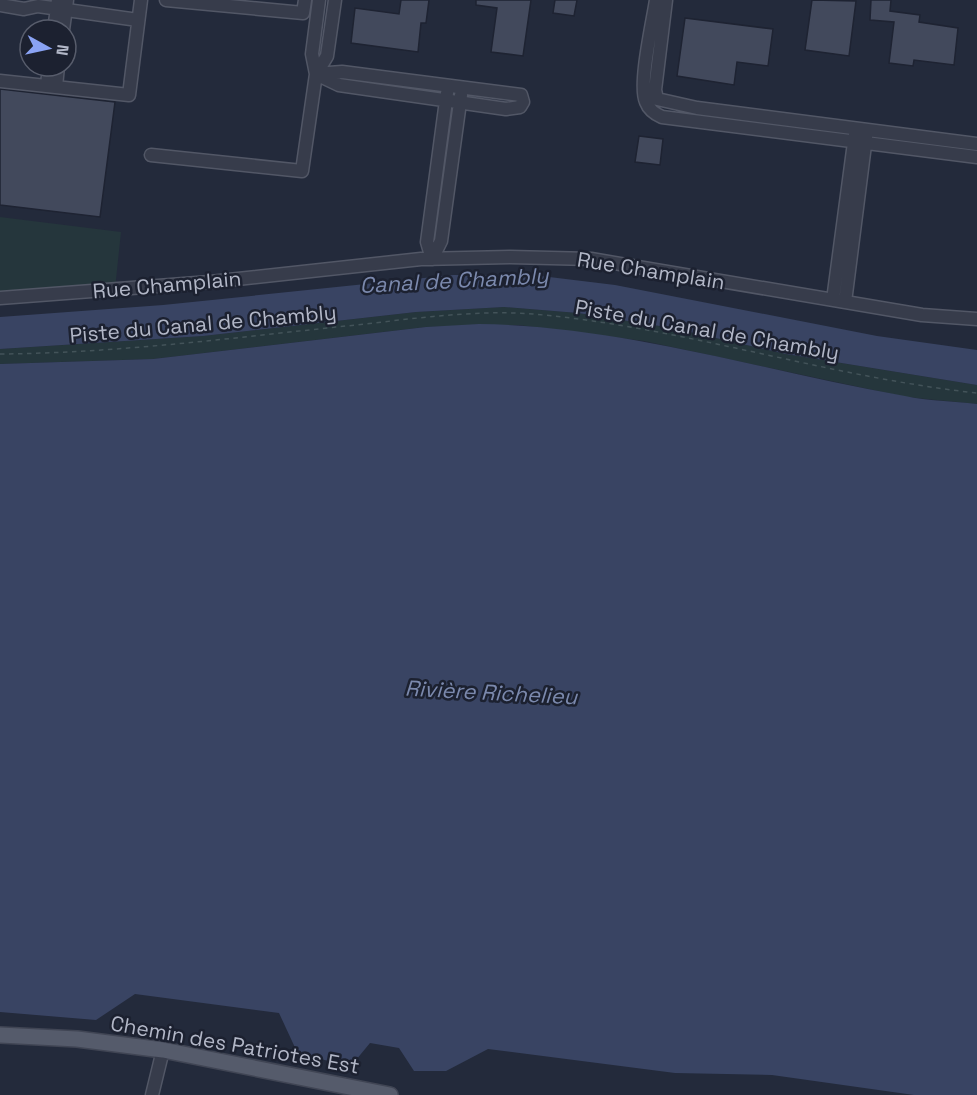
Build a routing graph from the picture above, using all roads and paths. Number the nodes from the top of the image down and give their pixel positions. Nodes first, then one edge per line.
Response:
1 (141, 0) edge
2 (166, 0) edge
3 (656, 0) edge
4 (666, 0) edge
5 (62, 4) edge
6 (334, 4) edge
7 (0, 5) edge
8 (304, 6) edge
9 (318, 7) edge
10 (138, 20) junction
11 (316, 74) junction
12 (50, 78) edge
13 (54, 78) edge
14 (391, 79) junction
15 (0, 81) edge
16 (448, 86) junction
17 (51, 87) junction
18 (462, 89) junction
19 (390, 93) junction
20 (657, 99) junction
21 (445, 101) junction
22 (460, 102) junction
23 (653, 113) junction
24 (697, 114) junction
25 (776, 117) junction
26 (862, 128) junction
27 (774, 131) junction
28 (924, 137) junction
29 (860, 143) junction
30 (977, 144) edge
31 (922, 151) junction
32 (152, 155) dead end
33 (977, 157) edge
34 (432, 259) junction
35 (0, 298) edge
36 (839, 301) junction
37 (977, 319) edge
38 (0, 354) edge
39 (977, 393) edge
40 (0, 1035) edge
41 (163, 1050) junction
42 (152, 1095) edge
43 (390, 1095) edge

1 - 10 street
2 - 8 street
3 - 23 street
4 - 20 street
5 - 7 street
5 - 10 street
6 - 9 street
6 - 11 street
8 - 9 street
9 - 11 street
10 - 17 street
11 - 14 street
11 - 19 street
11 - 32 street
12 - 17 street
13 - 17 street
14 - 16 street
14 - 19 street
15 - 17 street
16 - 18 street
16 - 21 street
18 - 22 street
18 - 22 street
19 - 21 street
20 - 23 street
20 - 24 street
21 - 22 street
21 - 34 street
22 - 34 street
23 - 24 street
24 - 25 street
24 - 27 street
25 - 26 street
25 - 27 street
26 - 28 street
26 - 29 street
27 - 29 street
28 - 30 street
28 - 31 street
29 - 31 street
29 - 36 street
31 - 33 street
34 - 35 street, Rue Champlain
34 - 36 street, Rue Champlain
36 - 37 street, Rue Champlain
38 - 39 path, Piste du Canal de Chambly
40 - 41 main road, Chemin des Patriotes Est
41 - 42 street
41 - 43 main road, Chemin des Patriotes Est

